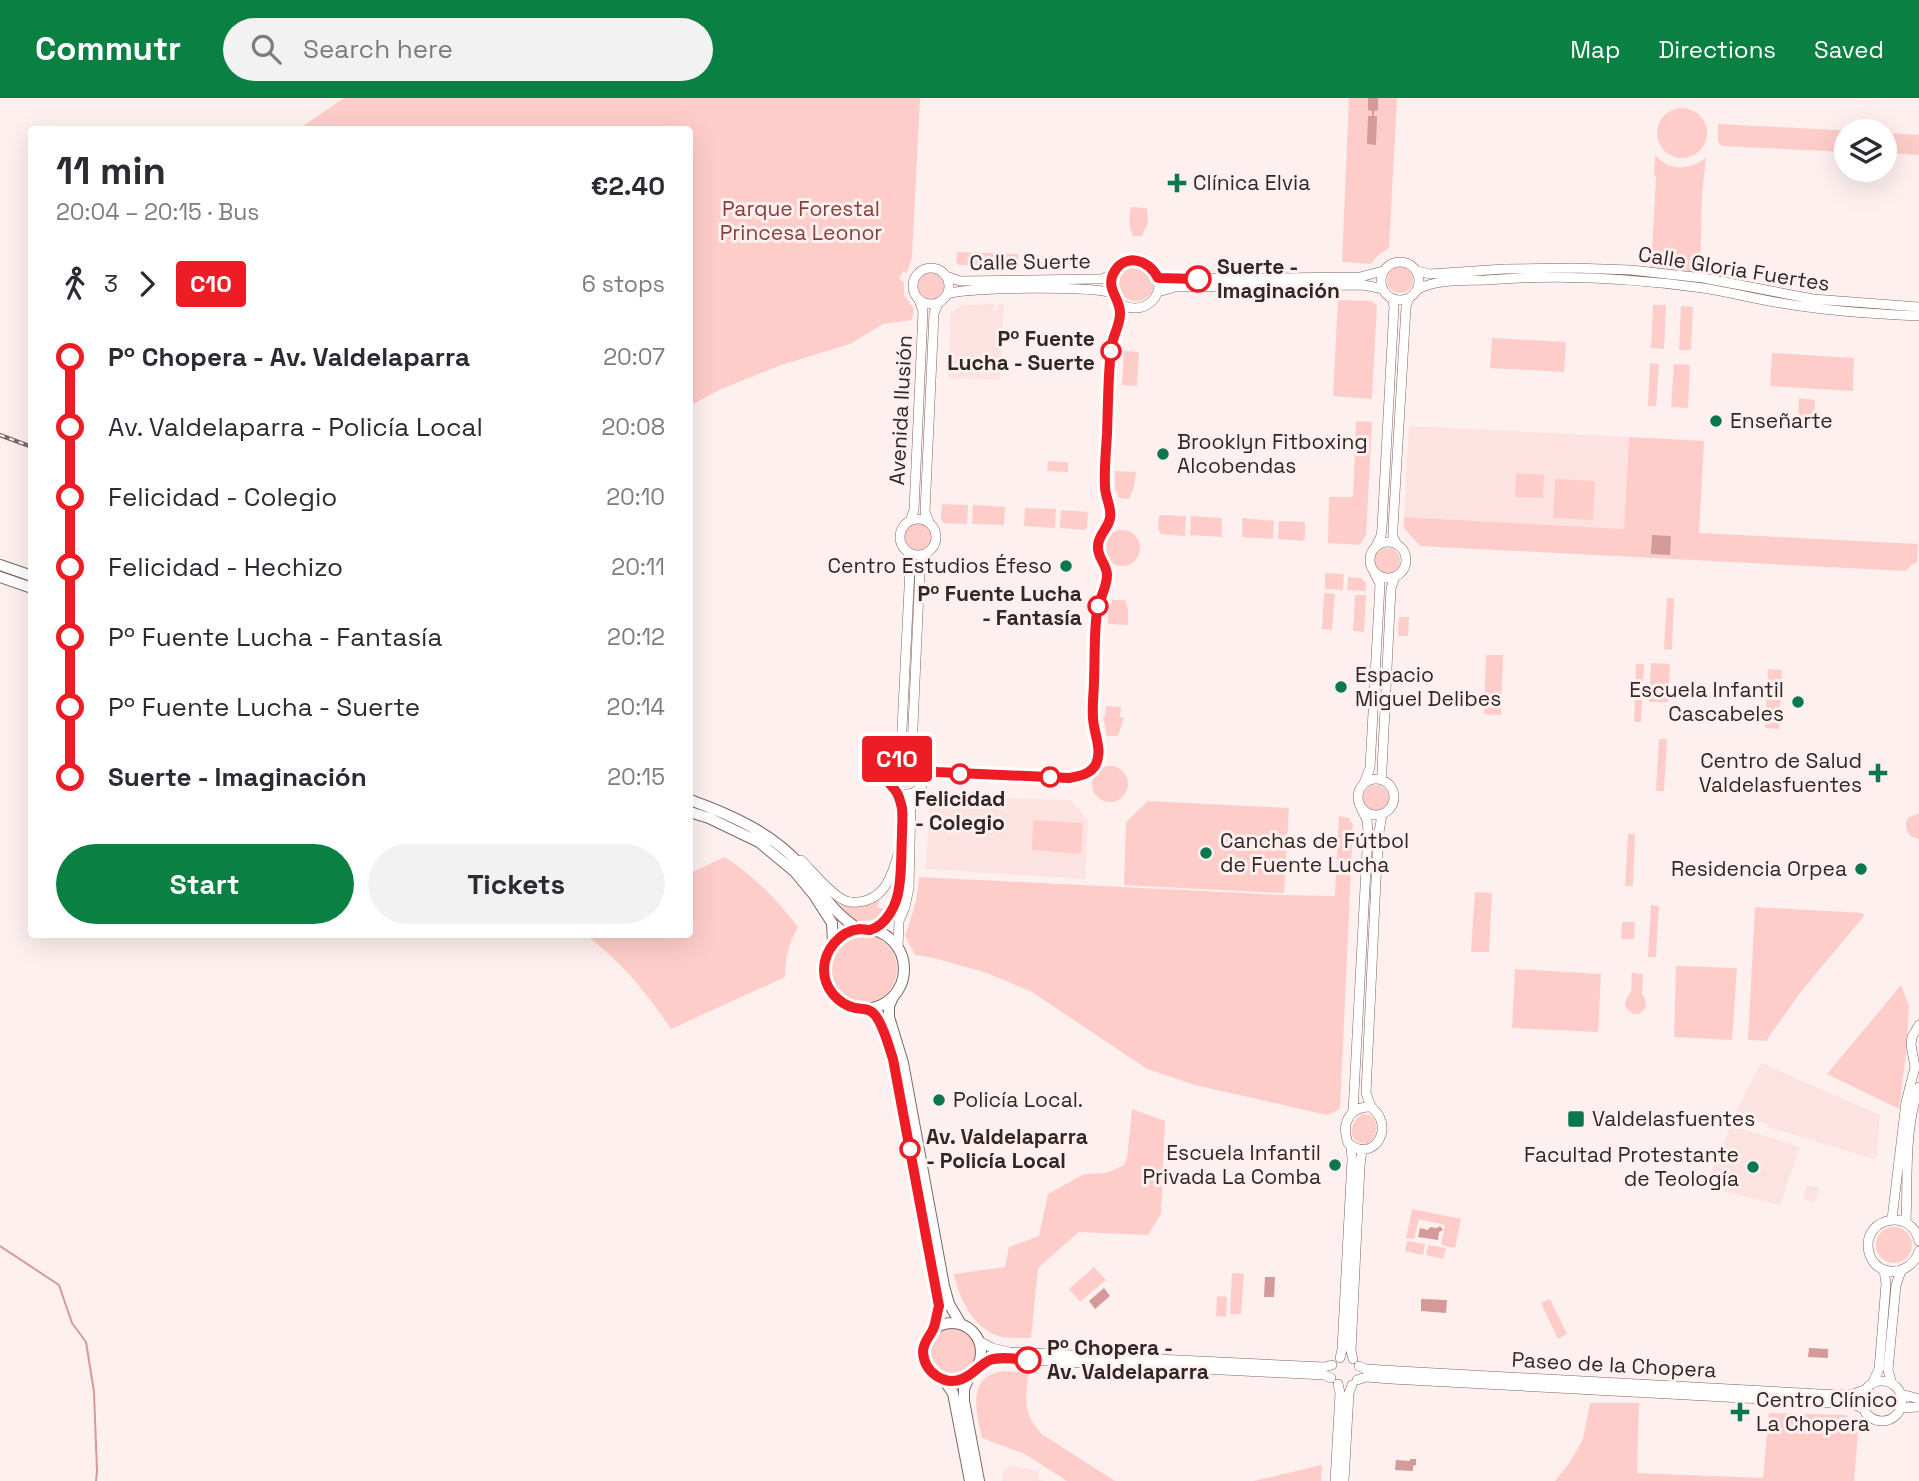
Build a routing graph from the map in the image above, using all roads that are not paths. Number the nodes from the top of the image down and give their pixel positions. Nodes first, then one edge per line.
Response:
1 (1383, 271) junction
2 (1417, 271) junction
3 (1114, 273) junction
4 (946, 276) junction
5 (1158, 278) junction
6 (1383, 289) junction
7 (1418, 289) junction
8 (1158, 292) junction
9 (1112, 293) junction
10 (947, 294) junction
11 (1392, 298) junction
12 (1409, 298) junction
13 (919, 300) junction
14 (939, 302) junction
15 (1919, 307) edge
16 (1919, 316) edge
17 (910, 521) junction
18 (929, 522) junction
19 (1397, 545) junction
20 (1376, 546) junction
21 (908, 553) junction
22 (925, 554) junction
23 (0, 565) edge
24 (1375, 574) junction
25 (28, 575) edge
26 (0, 577) edge
27 (1395, 577) junction
28 (28, 587) edge
29 (914, 758) junction
30 (896, 759) junction
31 (1382, 780) junction
32 (1364, 783) junction
33 (897, 792) junction
34 (914, 792) junction
35 (693, 801) edge
36 (1361, 808) junction
37 (693, 813) edge
38 (1382, 815) junction
39 (772, 839) junction
40 (901, 844) junction
41 (864, 930) junction
42 (833, 944) junction
43 (898, 948) junction
44 (894, 995) junction
45 (867, 1009) junction
46 (1919, 1026) edge
47 (1916, 1057) edge
48 (1919, 1087) edge
49 (1371, 1107) junction
50 (1353, 1112) junction
51 (1351, 1146) junction
52 (1362, 1150) junction
53 (1892, 1219) junction
54 (1906, 1222) junction
55 (1919, 1241) edge
56 (1919, 1251) edge
57 (1884, 1270) junction
58 (1901, 1271) junction
59 (961, 1324) junction
60 (933, 1330) junction
61 (979, 1341) junction
62 (1336, 1361) junction
63 (1356, 1363) junction
64 (973, 1371) junction
65 (943, 1379) junction
66 (1335, 1381) junction
67 (1354, 1382) junction
68 (1892, 1384) junction
69 (1869, 1386) junction
70 (1901, 1394) junction
71 (1919, 1399) edge
72 (1919, 1407) edge
73 (1901, 1408) junction
74 (1864, 1409) junction
75 (970, 1481) edge
76 (979, 1481) edge
77 (1335, 1481) edge
78 (1344, 1481) edge

1 - 2 main road
1 - 5 main road
1 - 6 main road
2 - 7 main road
2 - 15 main road, Calle Gloria Fuertes
3 - 4 main road, Calle Suerte
3 - 5 main road
3 - 9 main road
4 - 10 main road
4 - 13 main road
5 - 8 main road
6 - 8 main road
6 - 11 main road
7 - 12 main road
7 - 16 main road, Calle Gloria Fuertes
8 - 9 main road
9 - 10 main road, Calle Suerte
10 - 14 main road
11 - 12 main road
11 - 20 main road
12 - 19 main road
13 - 14 main road
13 - 17 main road, Avenida Ilusión
14 - 18 main road, Avenida Ilusión
17 - 18 main road
17 - 21 main road
18 - 22 main road
19 - 20 main road
19 - 27 main road
20 - 24 main road
21 - 22 main road
21 - 30 main road
22 - 29 main road
23 - 25 highway
24 - 27 main road
24 - 32 main road
26 - 28 highway
27 - 31 main road
29 - 30 main road
29 - 34 main road
30 - 33 main road
31 - 32 main road
31 - 38 main road
32 - 36 main road
33 - 34 main road
33 - 40 main road
34 - 43 main road
35 - 39 highway
36 - 38 main road
36 - 50 main road
37 - 42 highway
38 - 49 main road
39 - 40 main road
39 - 41 highway
40 - 41 main road
41 - 42 highway
41 - 43 highway
42 - 45 highway
43 - 44 highway
44 - 45 highway
44 - 59 highway
45 - 60 highway
46 - 47 main road
47 - 53 main road
48 - 54 main road
49 - 50 main road
49 - 52 main road
50 - 51 main road
51 - 52 main road
51 - 62 main road
52 - 63 main road
53 - 54 main road
53 - 57 main road
54 - 55 main road
56 - 58 main road
57 - 58 main road
57 - 69 main road
58 - 68 main road
59 - 60 highway
59 - 61 highway
60 - 65 highway
61 - 62 main road
61 - 64 highway
62 - 63 main road
62 - 66 main road
63 - 67 main road
63 - 69 main road, Paseo de la Chopera
64 - 65 highway
64 - 66 main road
64 - 76 highway
65 - 75 highway
66 - 67 main road
66 - 77 main road
67 - 74 main road, Paseo de la Chopera
67 - 78 main road
68 - 69 main road
68 - 70 main road
69 - 74 main road
70 - 71 main road
70 - 73 main road
72 - 73 main road
73 - 74 main road

